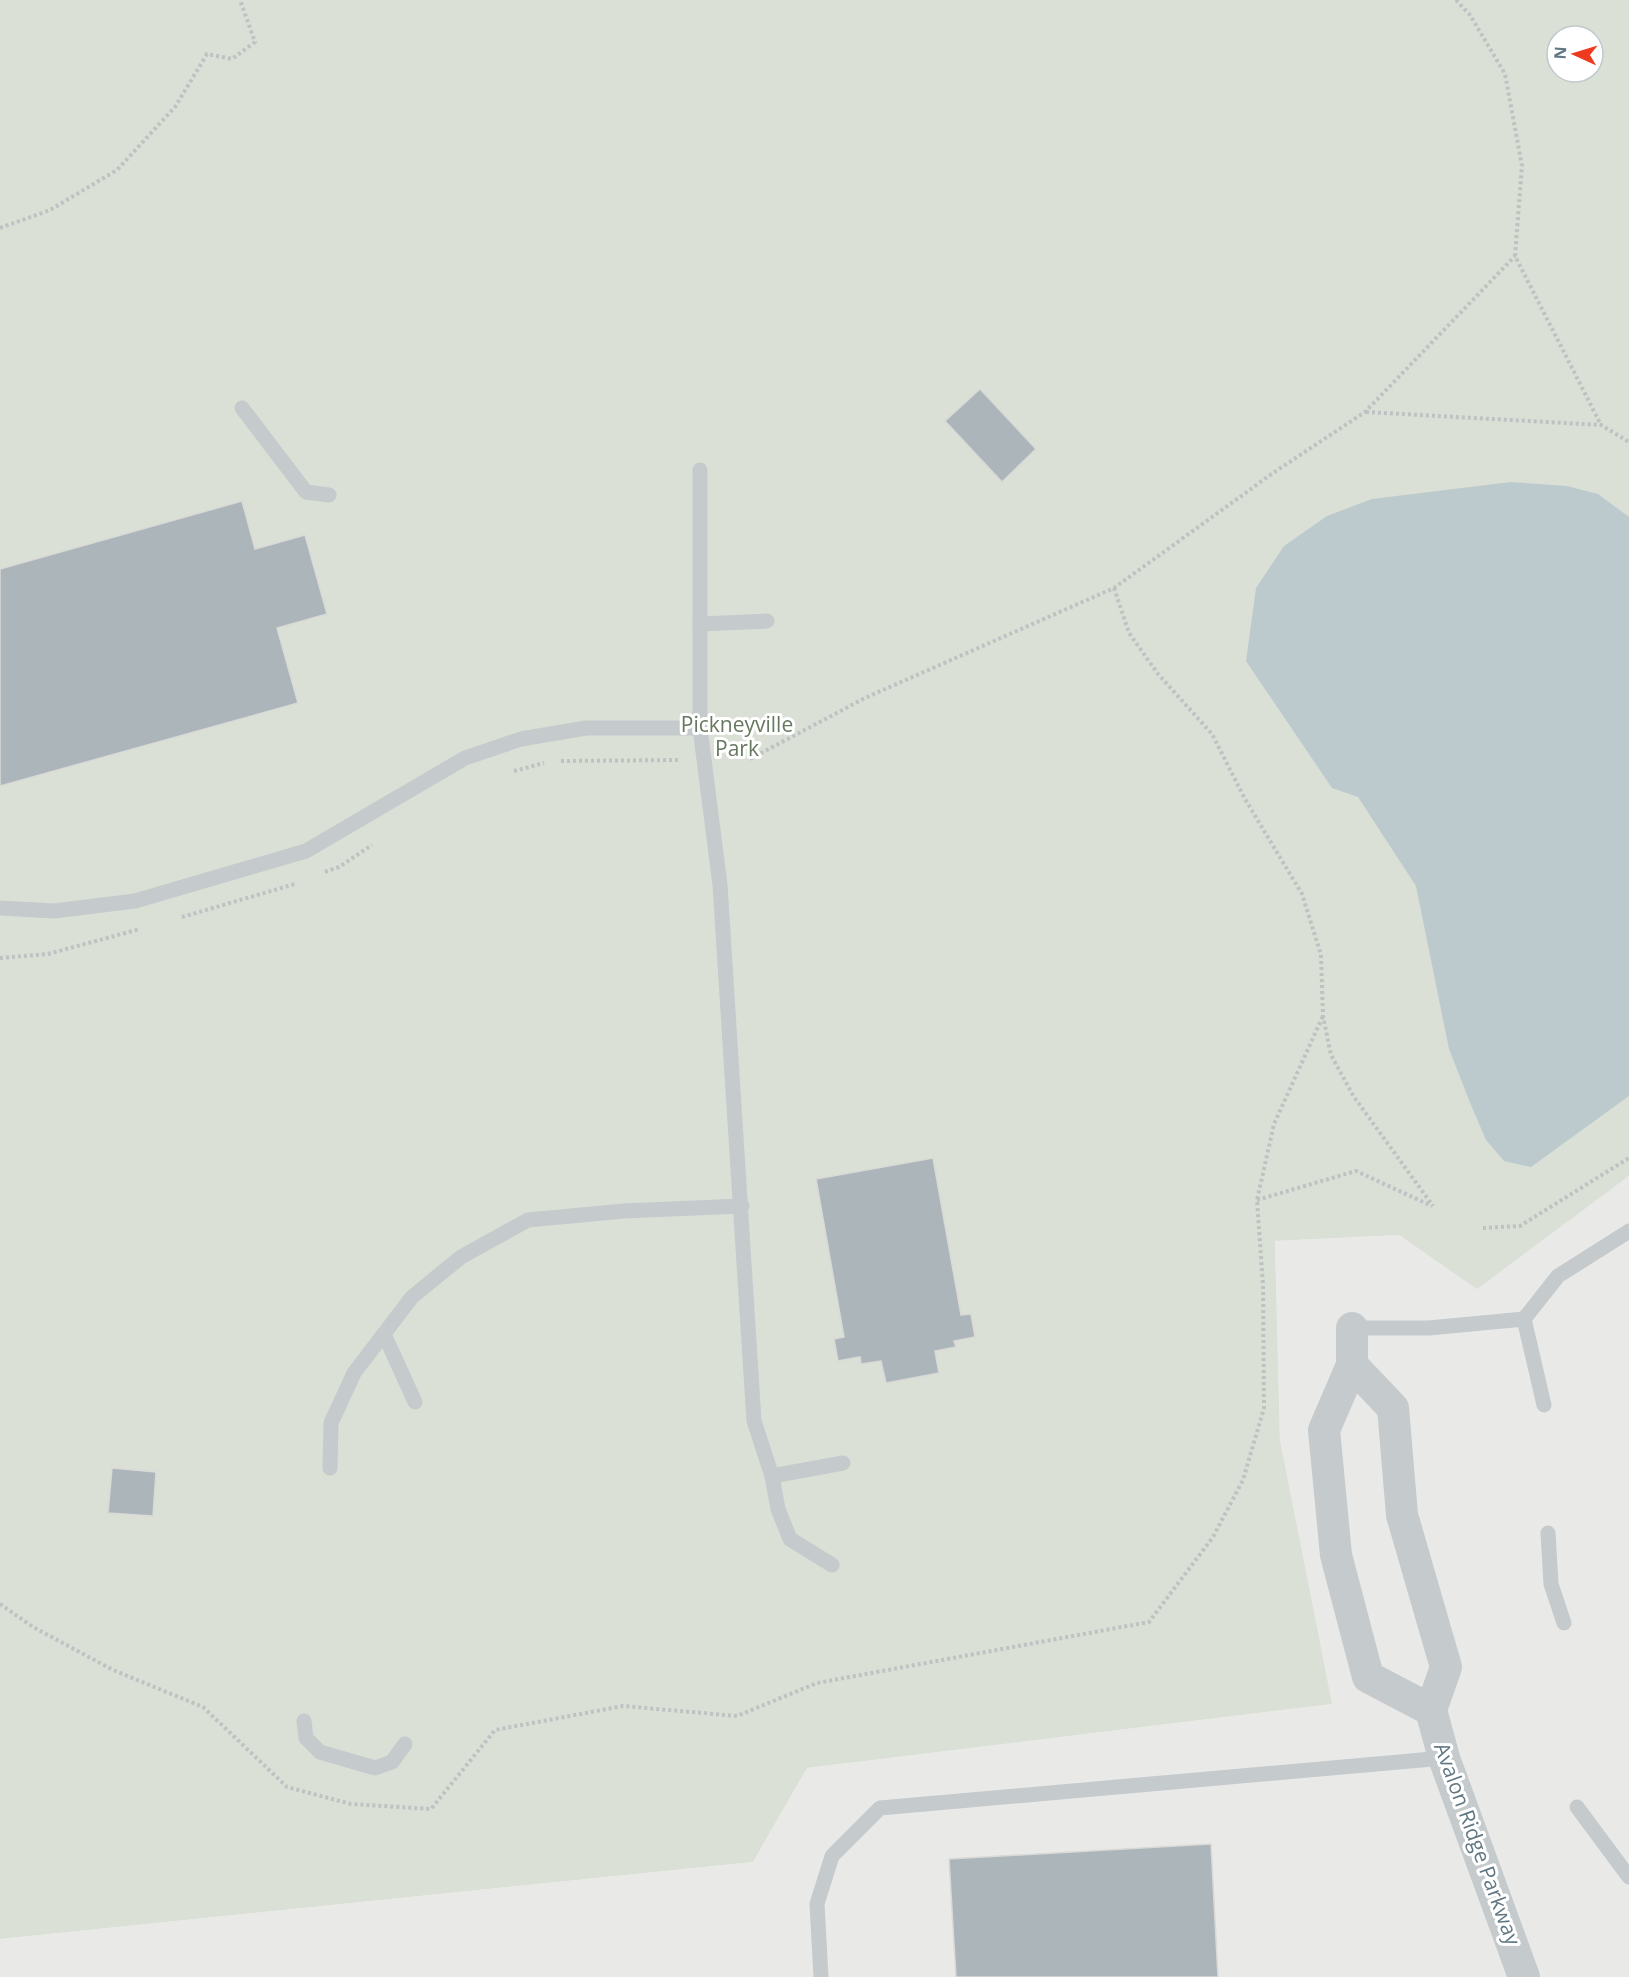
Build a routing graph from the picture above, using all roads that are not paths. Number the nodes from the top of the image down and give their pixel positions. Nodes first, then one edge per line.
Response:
1 (242, 408) dead end
2 (700, 470) dead end
3 (329, 495) dead end
4 (767, 621) dead end
5 (700, 624) junction
6 (700, 728) junction
7 (0, 908) edge
8 (742, 1206) junction
9 (1629, 1231) edge
10 (1524, 1319) junction
11 (1352, 1328) joint
12 (384, 1334) junction
13 (1352, 1365) junction
14 (415, 1402) dead end
15 (1544, 1405) dead end
16 (843, 1463) dead end
17 (330, 1468) dead end
18 (772, 1476) junction
19 (1548, 1533) dead end
20 (832, 1565) dead end
21 (1564, 1623) dead end
22 (1431, 1710) junction
23 (304, 1721) dead end
24 (405, 1744) dead end
25 (1444, 1758) junction
26 (1577, 1808) dead end
27 (1629, 1877) edge
28 (821, 1977) edge
29 (1524, 1977) edge

1 - 3 lane
2 - 5 lane
4 - 5 lane
5 - 6 lane
6 - 7 lane
6 - 8 lane
8 - 12 lane
8 - 18 lane
9 - 10 lane
10 - 11 lane
10 - 15 lane
11 - 13 street
12 - 14 lane
12 - 17 lane
13 - 22 street
13 - 22 street
16 - 18 lane
18 - 20 lane
19 - 21 lane
22 - 25 street, Avalon Ridge Parkway
23 - 24 lane
25 - 28 lane
25 - 29 street, Avalon Ridge Parkway
26 - 27 lane

